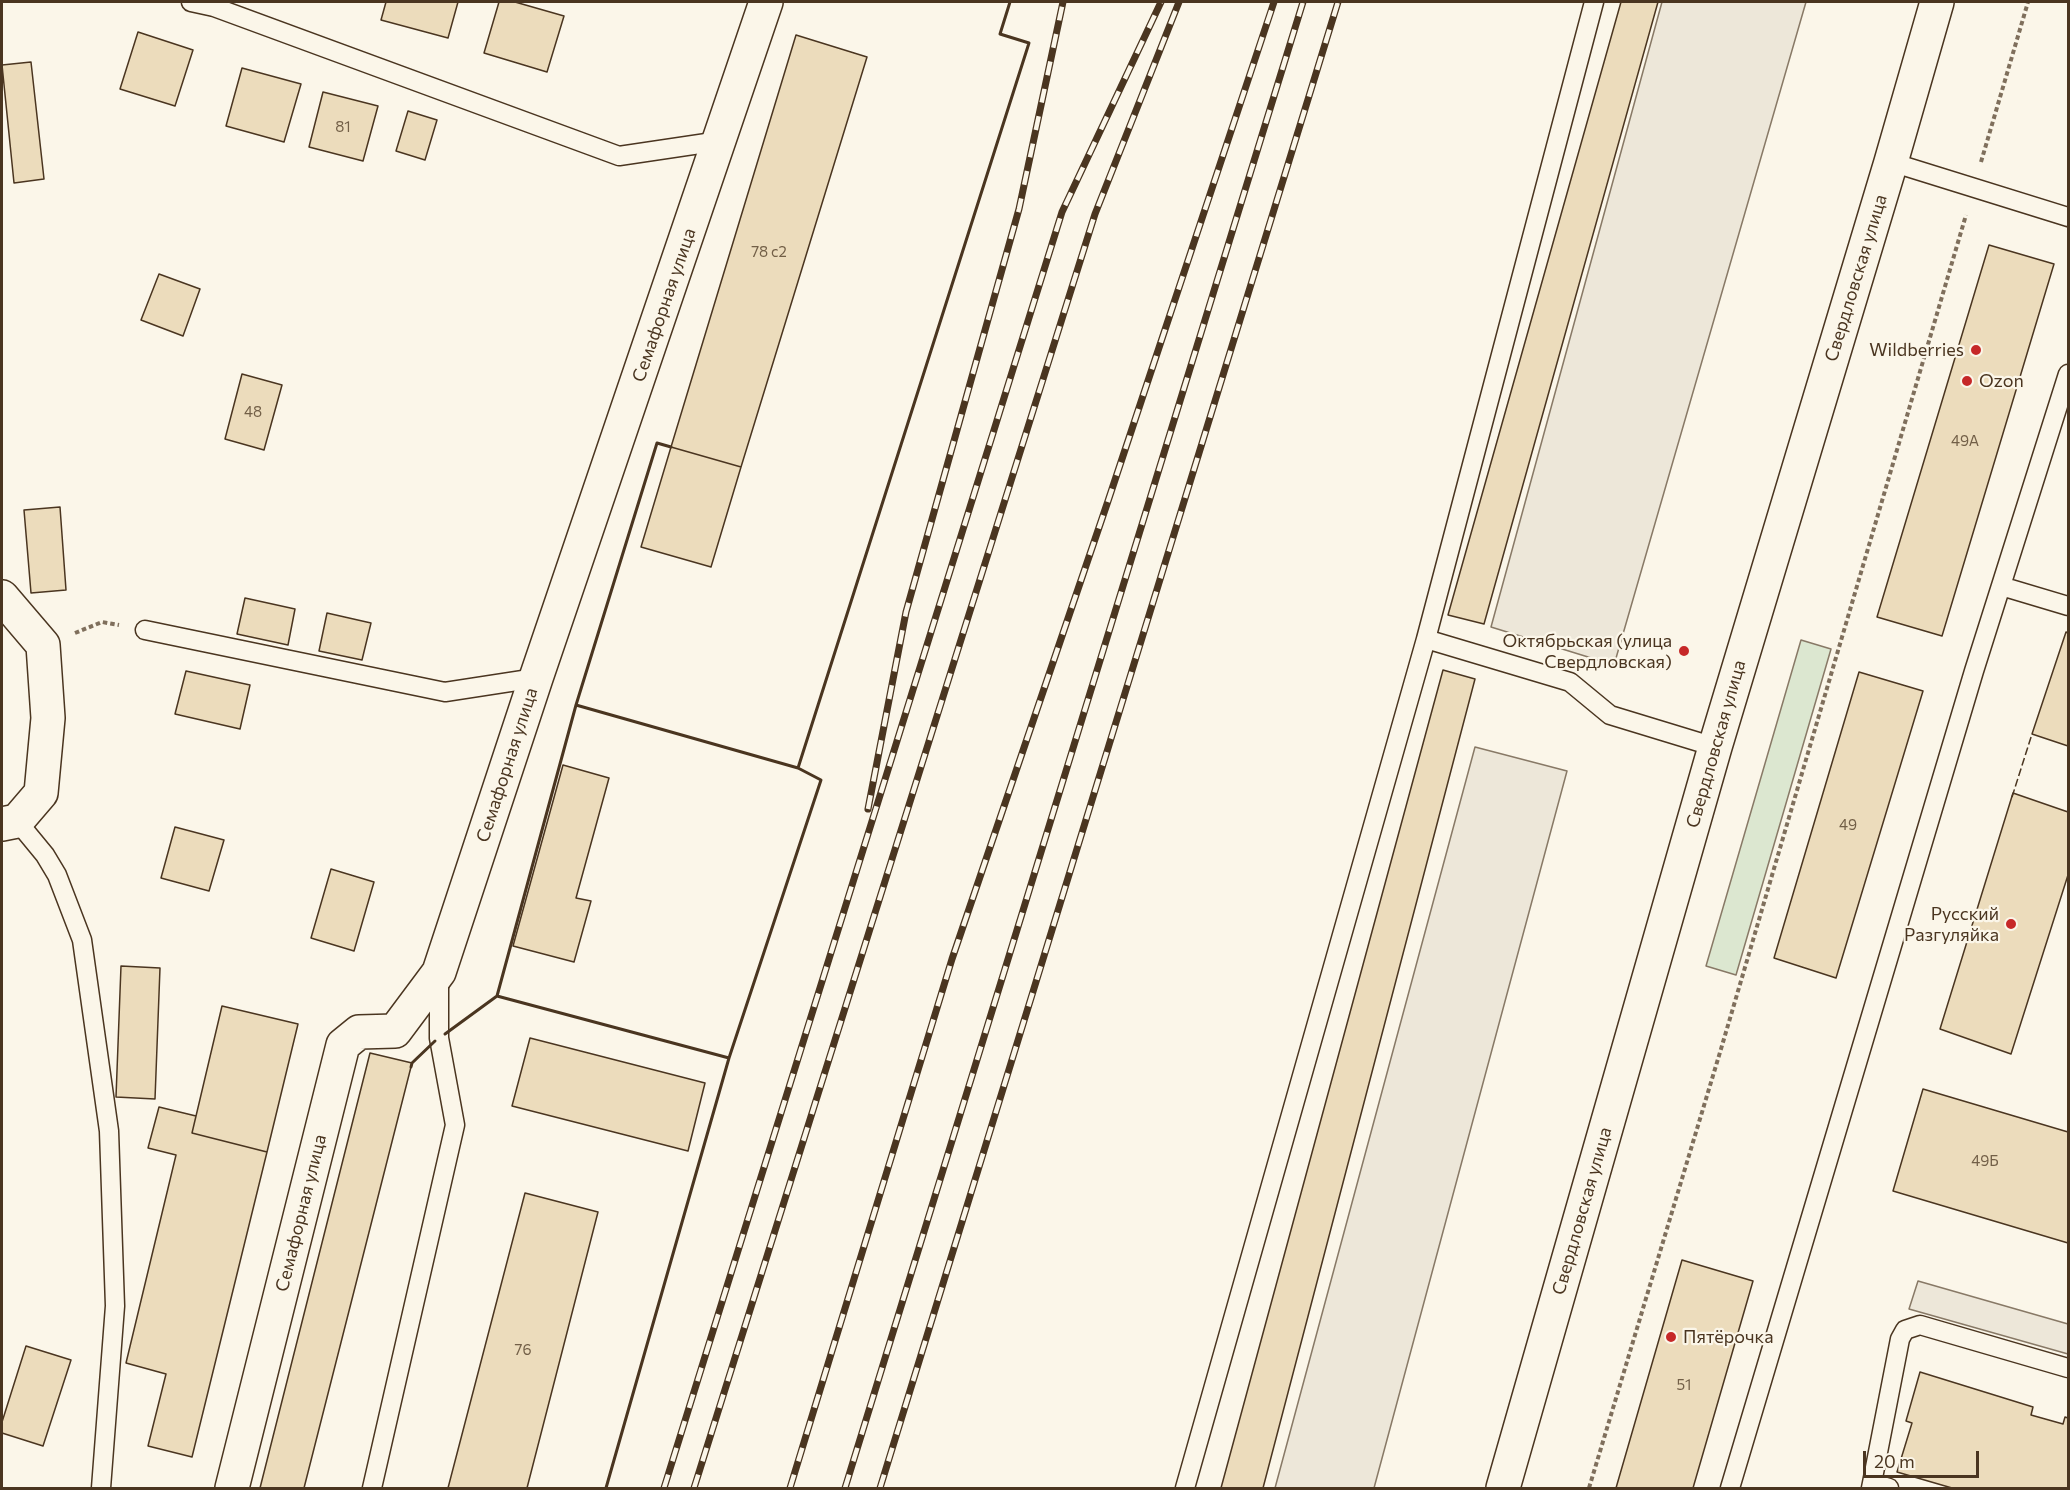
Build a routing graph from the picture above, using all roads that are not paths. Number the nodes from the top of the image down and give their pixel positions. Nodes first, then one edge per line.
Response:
1 (191, 2) edge
2 (766, 2) edge
3 (1594, 2) edge
4 (1937, 2) edge
5 (215, 4) edge
6 (720, 141) junction
7 (1892, 162) junction
8 (2068, 217) edge
9 (2068, 374) edge
10 (2001, 586) junction
11 (2, 597) edge
12 (2068, 606) edge
13 (145, 630) road end
14 (1426, 639) junction
15 (536, 678) junction
16 (1715, 747) junction
17 (9, 823) edge
18 (439, 972) junction
19 (2068, 1368) edge
20 (1877, 1487) edge
21 (101, 1488) edge
22 (232, 1488) edge
23 (372, 1488) edge
24 (1185, 1488) edge
25 (1503, 1488) edge
26 (1730, 1488) edge

1 - 5 lane
2 - 6 main road, Семафорная улица
3 - 14 lane
4 - 7 main road, Свердловская улица
5 - 6 lane
6 - 15 main road, Семафорная улица
7 - 8 lane
7 - 16 main road, Свердловская улица
9 - 10 lane
10 - 12 lane
10 - 26 lane
11 - 17 main road
13 - 15 lane
14 - 16 lane
14 - 24 lane
15 - 18 main road, Семафорная улица
16 - 25 main road, Свердловская улица
17 - 21 lane
18 - 22 main road, Семафорная улица
18 - 23 lane
19 - 20 lane

